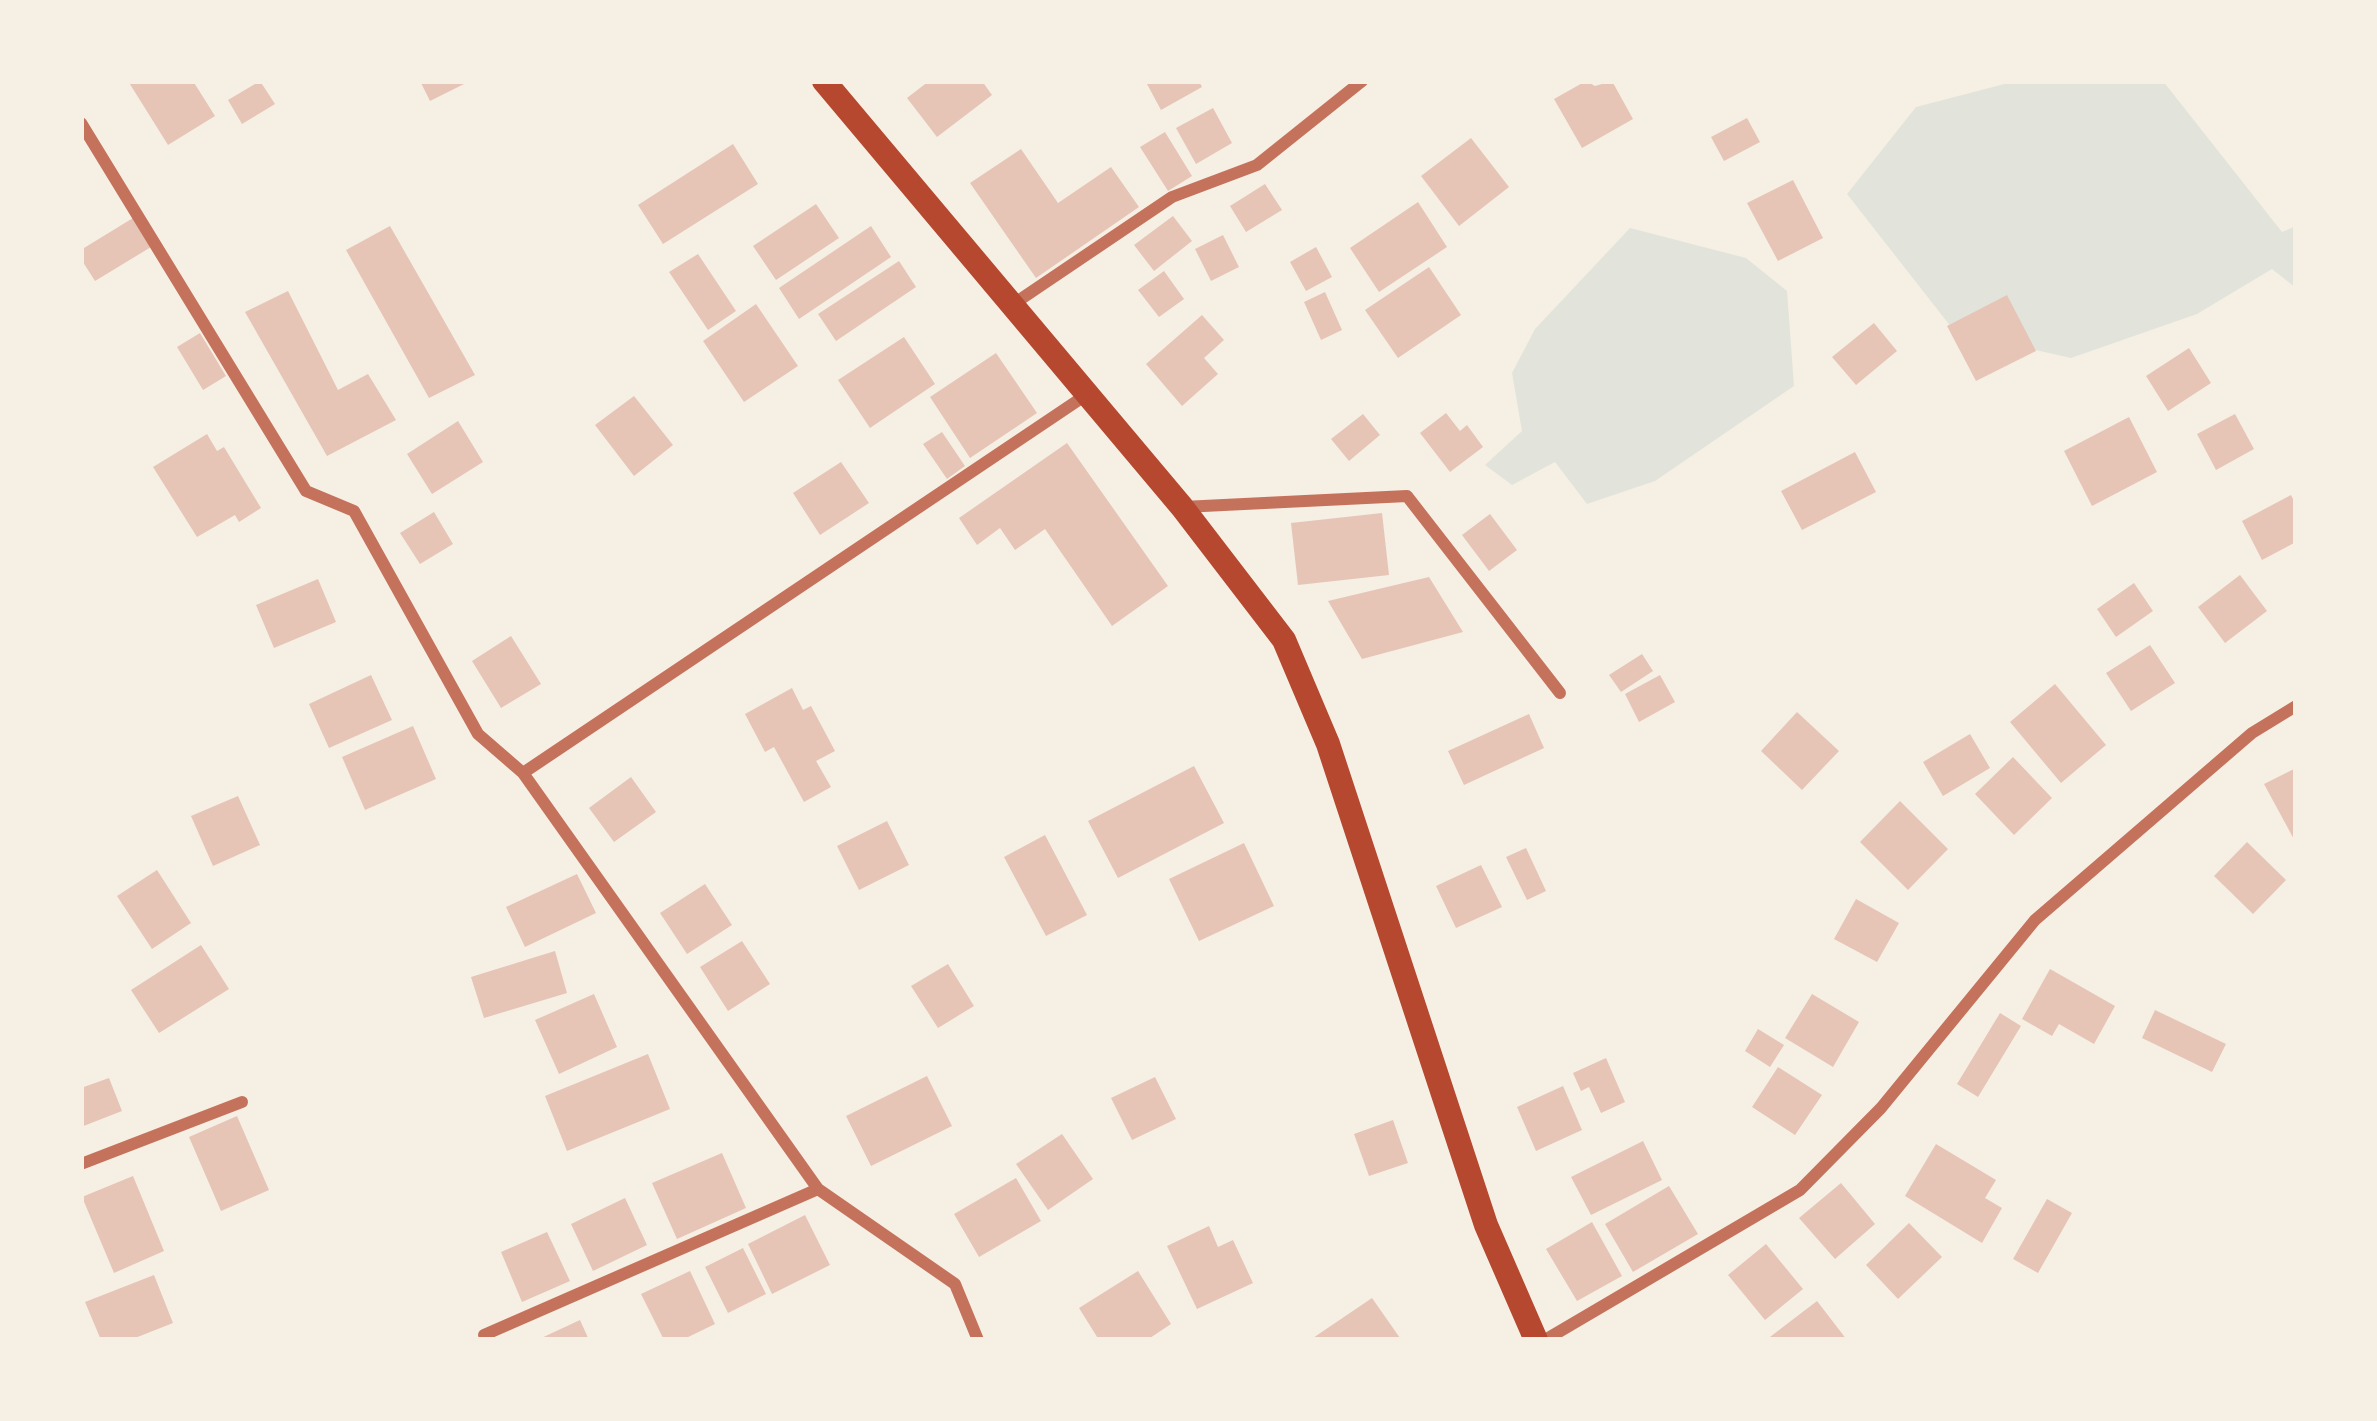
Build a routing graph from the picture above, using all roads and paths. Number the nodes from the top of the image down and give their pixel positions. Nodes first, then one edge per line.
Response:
1 (824, 81) edge
2 (1362, 81) edge
3 (81, 123) edge
4 (1012, 305) junction
5 (1086, 395) junction
6 (1182, 507) junction
7 (1560, 693) dead end
8 (2296, 706) edge
9 (523, 772) junction
10 (242, 1102) dead end
11 (81, 1164) edge
12 (818, 1189) junction
13 (484, 1335) dead end
14 (977, 1340) edge
15 (1541, 1340) edge

1 - 4 main road
2 - 4 street
3 - 9 street
4 - 5 main road
5 - 6 main road
5 - 9 street
6 - 7 street
6 - 15 main road
8 - 15 street
9 - 12 street
10 - 11 street
12 - 13 street
12 - 14 street

